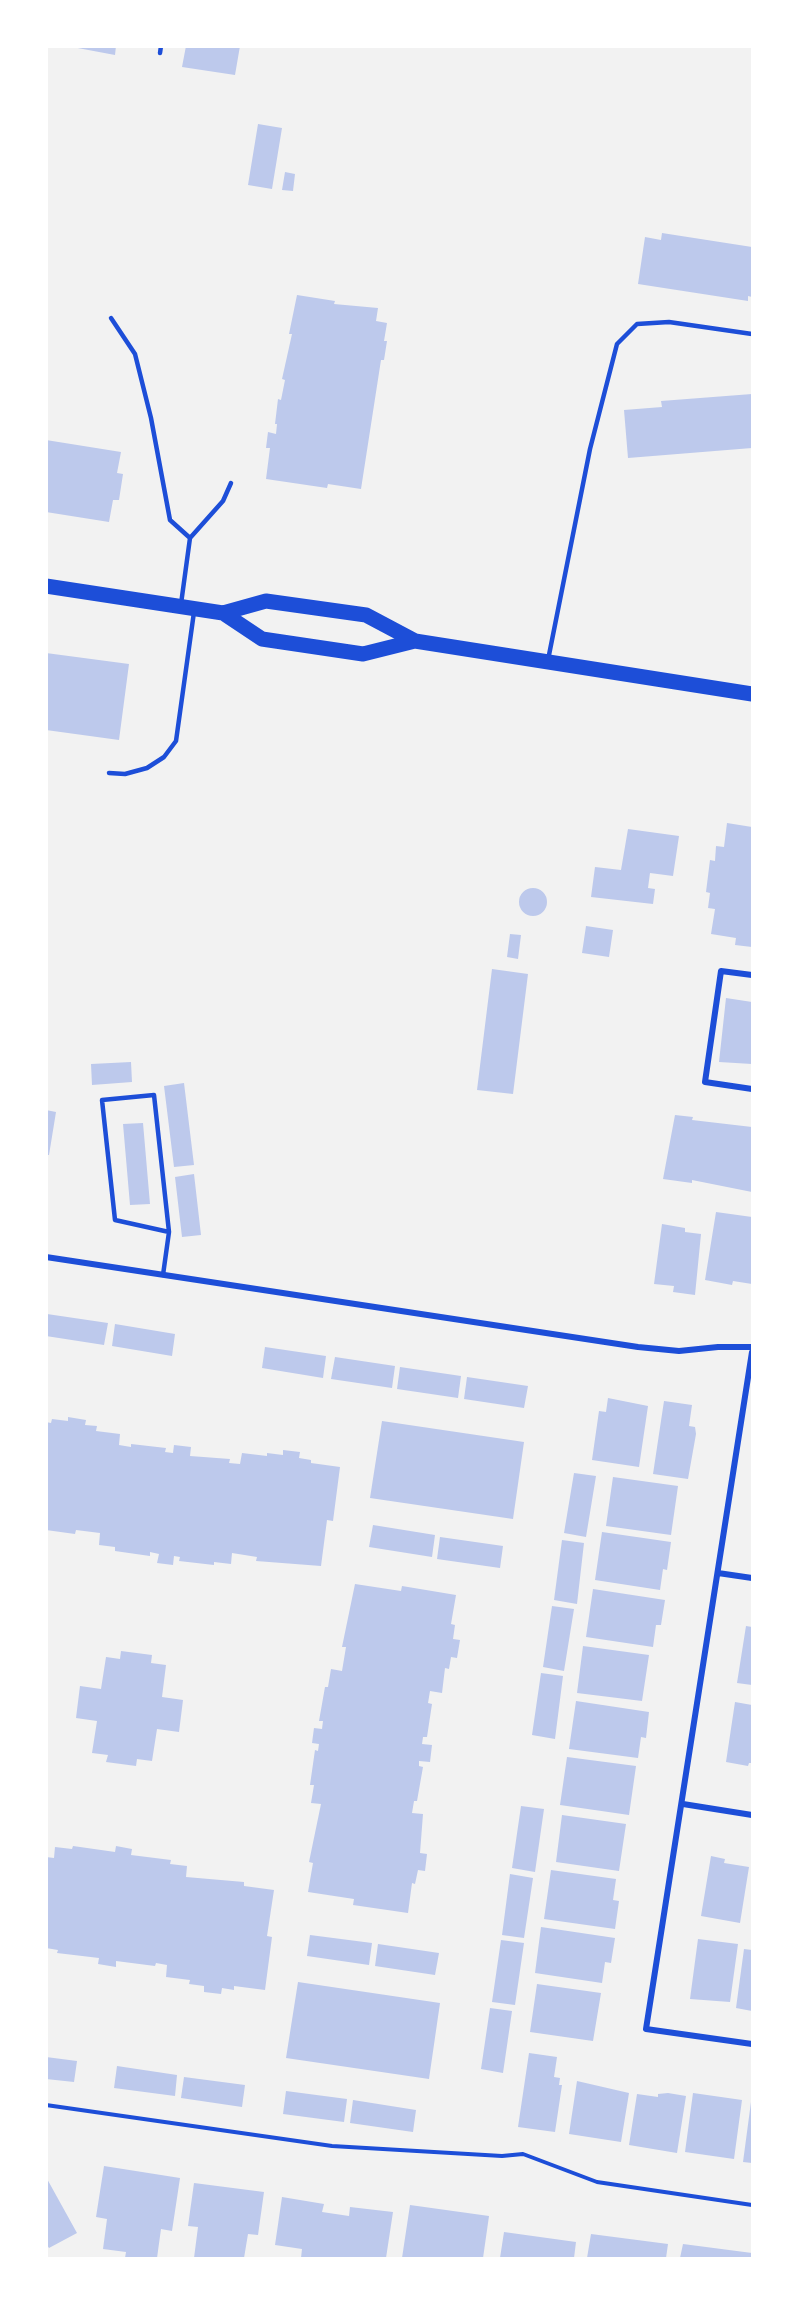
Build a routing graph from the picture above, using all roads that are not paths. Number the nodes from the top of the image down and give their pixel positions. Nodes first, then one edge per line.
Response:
1 (160, 46) edge
2 (160, 53) dead end
3 (111, 318) dead end
4 (753, 334) edge
5 (231, 483) dead end
6 (190, 538) junction
7 (46, 586) edge
8 (187, 608) junction
9 (223, 613) junction
10 (415, 641) junction
11 (547, 661) junction
12 (753, 694) edge
13 (109, 773) dead end
14 (753, 975) edge
15 (753, 1089) edge
16 (169, 1232) junction
17 (46, 1257) edge
18 (162, 1275) junction
19 (753, 1347) edge
20 (753, 1352) edge
21 (718, 1573) junction
22 (753, 1578) edge
23 (682, 1804) junction
24 (753, 1815) edge
25 (753, 2044) edge

1 - 2 lane
3 - 6 lane
4 - 11 lane
5 - 6 lane
6 - 8 lane
7 - 8 main road
8 - 9 main road
8 - 13 lane
9 - 10 main road
9 - 10 main road
10 - 11 main road
11 - 12 main road
14 - 15 street
16 - 16 lane
16 - 18 lane
17 - 18 street
18 - 19 street
20 - 21 street
21 - 22 street
21 - 23 street
23 - 24 street
23 - 25 street

